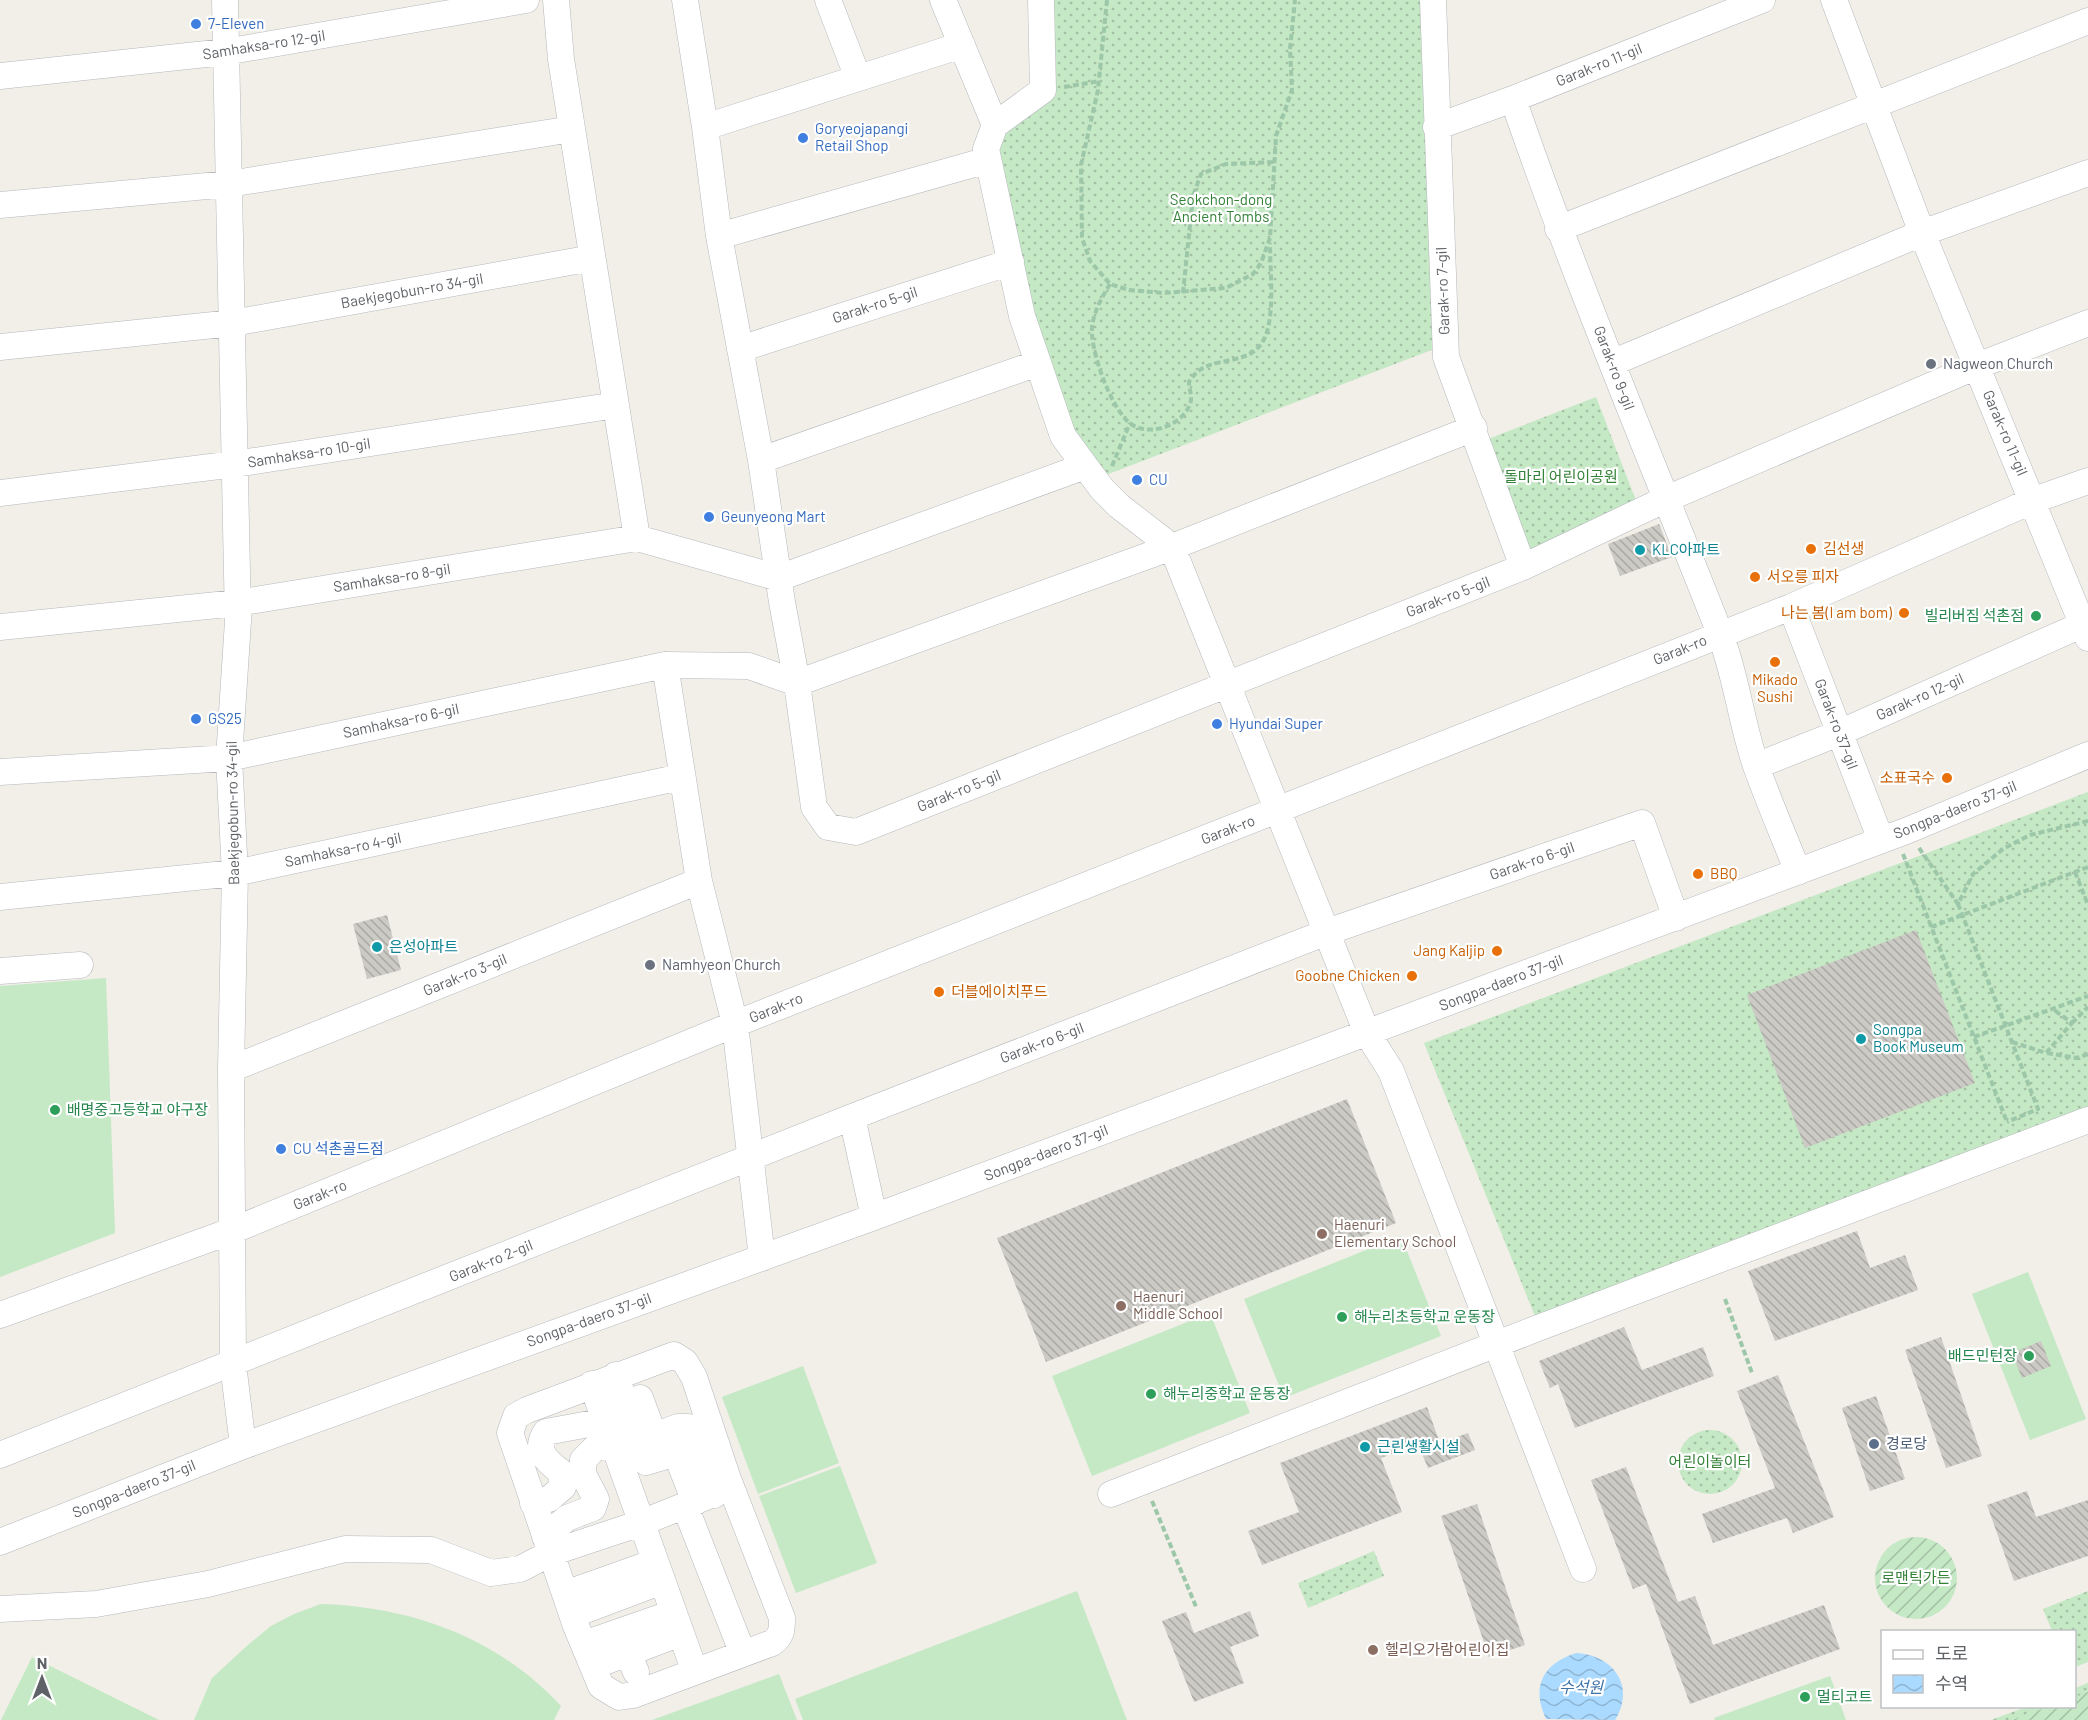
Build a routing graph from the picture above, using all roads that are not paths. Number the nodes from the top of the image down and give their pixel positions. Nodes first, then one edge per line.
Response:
1 (225, 0) edge
2 (526, 0) edge
3 (556, 0) edge
4 (685, 0) edge
5 (828, 0) edge
6 (943, 0) edge
7 (1041, 0) edge
8 (1433, 0) edge
9 (1762, 0) edge
10 (1834, 0) edge
11 (2088, 21) edge
12 (962, 45) junction
13 (225, 52) junction
14 (0, 76) edge
15 (858, 78) junction
16 (1513, 99) junction
17 (1873, 106) junction
18 (995, 124) junction
19 (705, 127) junction
20 (1436, 127) junction
21 (572, 129) junction
22 (988, 160) junction
23 (2088, 173) edge
24 (229, 184) junction
25 (0, 205) edge
26 (1558, 229) junction
27 (1922, 233) junction
28 (719, 236) junction
29 (592, 258) junction
30 (1011, 262) junction
31 (2088, 323) edge
32 (233, 324) junction
33 (0, 347) edge
34 (740, 349) junction
35 (1614, 362) junction
36 (1038, 363) junction
37 (1977, 366) junction
38 (616, 405) junction
39 (1474, 428) junction
40 (761, 460) junction
41 (235, 464) junction
42 (1085, 466) junction
43 (2088, 481) edge
44 (0, 494) edge
45 (1664, 500) junction
46 (2034, 500) junction
47 (637, 538) junction
48 (1172, 547) junction
49 (1523, 567) junction
50 (779, 579) junction
51 (237, 603) junction
52 (1791, 607) junction
53 (0, 627) edge
54 (2086, 628) edge
55 (1720, 634) junction
56 (665, 665) junction
57 (797, 683) junction
58 (1227, 684) junction
59 (1839, 733) junction
60 (2088, 755) edge
61 (230, 758) junction
62 (1756, 766) junction
63 (0, 772) edge
64 (681, 777) junction
65 (1278, 810) junction
66 (1895, 839) junction
67 (1798, 872) junction
68 (236, 873) junction
69 (699, 881) junction
70 (0, 897) edge
71 (1676, 918) junction
72 (1327, 932) junction
73 (80, 965) dead end
74 (0, 970) edge
75 (735, 1024) junction
76 (1367, 1033) junction
77 (231, 1069) junction
78 (852, 1117) junction
79 (2088, 1120) edge
80 (749, 1158) junction
81 (874, 1217) junction
82 (234, 1230) junction
83 (762, 1258) junction
84 (0, 1315) edge
85 (1496, 1345) junction
86 (233, 1364) junction
87 (623, 1372) junction
88 (592, 1384) junction
89 (609, 1433) junction
90 (243, 1446) junction
91 (0, 1455) edge
92 (1111, 1494) dead end
93 (706, 1497) junction
94 (533, 1503) junction
95 (641, 1523) junction
96 (0, 1542) edge
97 (548, 1545) junction
98 (1583, 1569) dead end
99 (658, 1571) junction
100 (569, 1604) junction
101 (0, 1609) edge
102 (624, 1613) junction
103 (677, 1623) junction
104 (743, 1654) junction
105 (588, 1655) junction
106 (695, 1672) junction

1 - 13 street, Baekjegobun-ro 34-gil
2 - 13 street, Samhaksa-ro 12-gil
3 - 21 street
4 - 19 street, Garak-ro 5-gil
5 - 15 street
6 - 12 street
7 - 18 street
8 - 20 street, Garak-ro 7-gil
9 - 16 street, Garak-ro 11-gil
10 - 17 street, Garak-ro 11-gil
11 - 17 street
12 - 15 street
12 - 18 street
13 - 14 street, Samhaksa-ro 12-gil
13 - 24 street, Baekjegobun-ro 34-gil
15 - 19 street
16 - 20 street, Garak-ro 11-gil
16 - 26 street, Garak-ro 9-gil
17 - 26 street
17 - 27 street, Garak-ro 11-gil
18 - 22 street
19 - 28 street, Garak-ro 5-gil
20 - 39 street, Garak-ro 7-gil
21 - 24 street
21 - 29 street
22 - 28 street
22 - 30 street
23 - 27 street
24 - 25 street
24 - 32 street, Baekjegobun-ro 34-gil
26 - 35 street, Garak-ro 9-gil
27 - 35 street
27 - 37 street, Garak-ro 11-gil
28 - 34 street, Garak-ro 5-gil
29 - 32 street, Baekjegobun-ro 34-gil
29 - 38 street
30 - 34 street, Garak-ro 5-gil
30 - 36 street
31 - 37 street
32 - 33 street, Baekjegobun-ro 34-gil
32 - 41 street, Baekjegobun-ro 34-gil
34 - 40 street, Garak-ro 5-gil
35 - 45 street, Garak-ro 9-gil
36 - 40 street
36 - 42 street
37 - 45 street
37 - 46 street, Garak-ro 11-gil
38 - 41 street, Samhaksa-ro 10-gil
38 - 47 street
39 - 48 street
39 - 49 street, Garak-ro 7-gil
40 - 50 street, Garak-ro 5-gil
41 - 44 street, Samhaksa-ro 10-gil
41 - 51 street, Baekjegobun-ro 34-gil
42 - 48 street
42 - 50 street
43 - 46 street, Garak-ro
45 - 49 street, Garak-ro 5-gil
45 - 55 street, Garak-ro 9-gil
46 - 52 street, Garak-ro
46 - 54 street, Garak-ro 12-gil
47 - 50 street, Samhaksa-ro 8-gil
47 - 51 street, Samhaksa-ro 8-gil
48 - 57 street
48 - 58 street
49 - 58 street, Garak-ro 5-gil
50 - 57 street, Garak-ro 5-gil
51 - 53 street, Samhaksa-ro 8-gil
51 - 61 street, Baekjegobun-ro 34-gil
52 - 55 street, Garak-ro
52 - 59 street, Garak-ro 37-gil
54 - 59 street, Garak-ro 12-gil
55 - 62 street, Garak-ro
55 - 65 street, Garak-ro
56 - 57 street, Samhaksa-ro 6-gil
56 - 61 street, Samhaksa-ro 6-gil
56 - 64 street
57 - 58 street, Garak-ro 5-gil
58 - 65 street
59 - 62 street, Garak-ro 12-gil
59 - 66 street, Garak-ro 37-gil
60 - 66 street, Songpa-daero 37-gil
61 - 63 street, Samhaksa-ro 6-gil
61 - 68 street, Baekjegobun-ro 34-gil
62 - 67 street, Garak-ro
64 - 68 street, Samhaksa-ro 4-gil
64 - 69 street
65 - 72 street
65 - 75 street, Garak-ro
66 - 67 street, Songpa-daero 37-gil
67 - 71 street, Songpa-daero 37-gil
68 - 70 street, Samhaksa-ro 4-gil
68 - 77 street, Baekjegobun-ro 34-gil
69 - 75 street
69 - 77 street, Garak-ro 3-gil
71 - 72 street, Garak-ro 6-gil
71 - 76 street, Songpa-daero 37-gil
72 - 76 street
72 - 78 street, Garak-ro 6-gil
73 - 74 street
75 - 80 street, Garak-ro
75 - 82 street, Garak-ro
76 - 81 street, Songpa-daero 37-gil
76 - 85 street
77 - 82 street, Baekjegobun-ro 34-gil
78 - 80 street, Garak-ro 6-gil
78 - 81 street
79 - 85 street
80 - 83 street, Garak-ro
80 - 86 street, Garak-ro 2-gil
81 - 83 street, Songpa-daero 37-gil
82 - 84 street, Garak-ro
82 - 86 street
83 - 90 street, Songpa-daero 37-gil
85 - 92 street
85 - 98 street
86 - 90 street
86 - 91 street, Garak-ro 2-gil
87 - 88 street
87 - 93 street
87 - 93 street
88 - 89 street
88 - 94 street
89 - 94 street
89 - 95 street
89 - 97 street
90 - 96 street, Songpa-daero 37-gil
93 - 95 street
93 - 104 street
93 - 104 street
94 - 97 street
95 - 97 street
95 - 99 street
97 - 100 street
97 - 101 street
99 - 100 street
99 - 102 street
99 - 103 street
100 - 102 street
100 - 105 street
102 - 103 street
102 - 105 street
103 - 105 street
103 - 106 street
104 - 106 street
105 - 106 street

